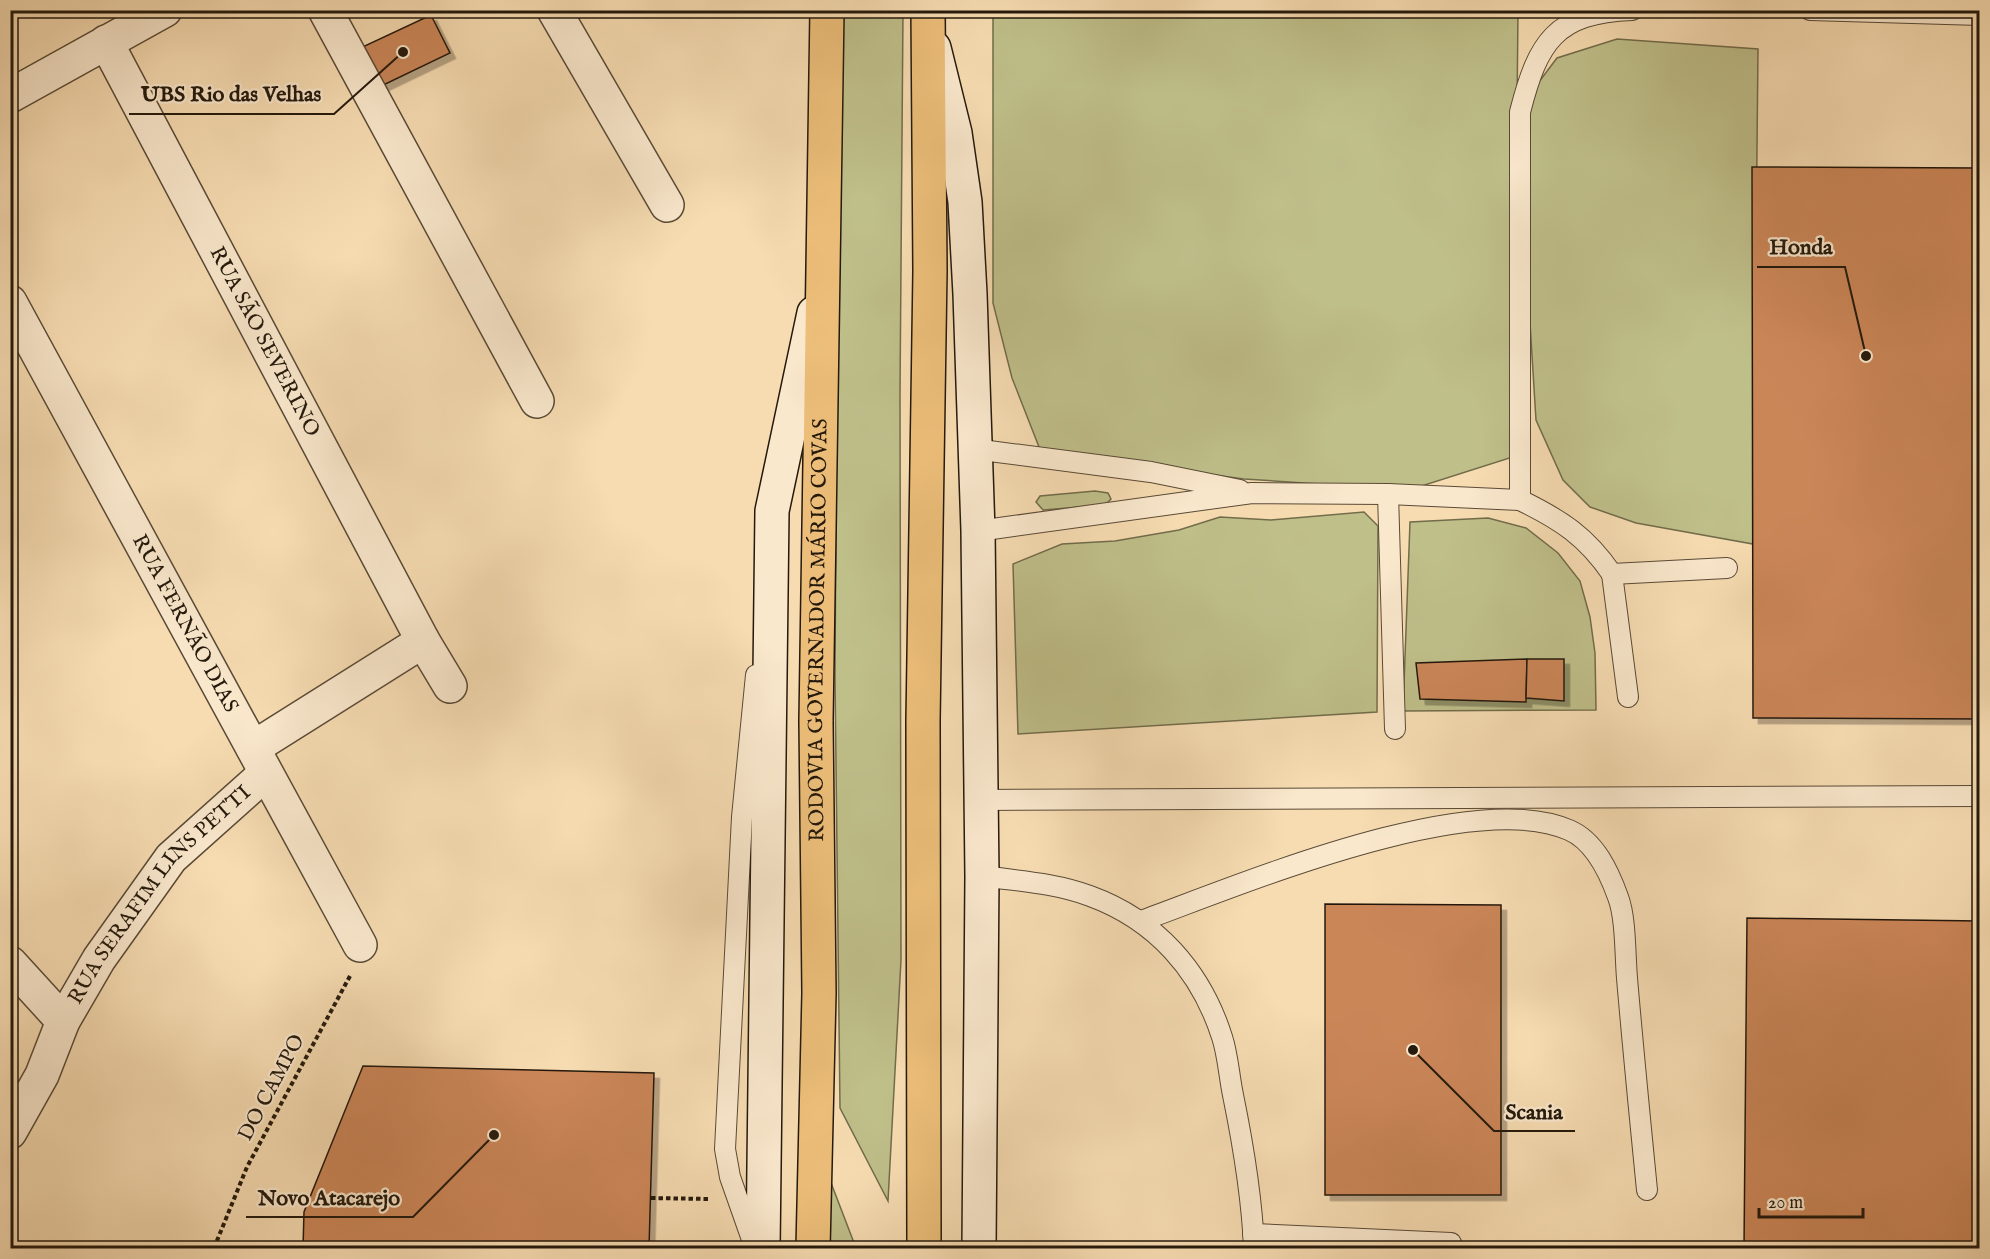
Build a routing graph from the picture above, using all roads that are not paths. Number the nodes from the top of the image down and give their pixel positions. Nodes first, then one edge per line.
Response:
1 (165, 10) edge
2 (325, 10) edge
3 (554, 10) edge
4 (827, 10) edge
5 (1632, 10) edge
6 (1810, 10) edge
7 (1980, 15) edge
8 (928, 17) edge
9 (106, 42) junction
10 (10, 96) edge
11 (667, 205) dead end
12 (824, 269) junction
13 (10, 302) edge
14 (537, 401) dead end
15 (974, 449) junction
16 (1252, 493) junction
17 (1388, 494) junction
18 (1520, 500) junction
19 (772, 511) junction
20 (978, 531) junction
21 (1727, 568) dead end
22 (1612, 574) junction
23 (423, 641) junction
24 (450, 686) dead end
25 (1628, 697) dead end
26 (1395, 729) dead end
27 (259, 761) junction
28 (1980, 796) edge
29 (981, 800) junction
30 (982, 876) junction
31 (1142, 921) junction
32 (360, 945) road end
33 (10, 963) edge
34 (63, 1021) junction
35 (10, 1132) edge
36 (1647, 1190) dead end
37 (1253, 1241) edge
38 (1451, 1243) dead end
39 (755, 1248) edge
40 (763, 1248) edge
41 (813, 1248) edge
42 (924, 1248) edge
43 (979, 1248) edge

1 - 9 street
2 - 14 street
3 - 11 street
4 - 12 highway, RODOVIA GOVERNADOR MÁRIO COVAS
5 - 18 lane
6 - 7 lane
8 - 15 street
8 - 42 highway
9 - 10 street
9 - 23 street, RUA SÃO SEVERINO
12 - 19 street
12 - 41 highway, RODOVIA GOVERNADOR MÁRIO COVAS
13 - 27 street, RUA FERNÃO DIAS
15 - 16 lane
15 - 20 street
16 - 17 lane
16 - 20 lane
17 - 18 lane
17 - 26 lane
18 - 22 lane
19 - 39 lane
19 - 40 street
20 - 29 street
21 - 22 lane
22 - 25 lane
23 - 24 street, RUA SÃO SEVERINO
23 - 27 street
27 - 32 street, RUA FERNÃO DIAS
27 - 34 street, RUA SERAFIM LINS PETTI
28 - 29 lane
29 - 30 street
30 - 31 lane
30 - 43 street
31 - 36 lane
31 - 37 lane
33 - 34 street
34 - 35 street, RUA SERAFIM LINS PETTI
37 - 38 lane

